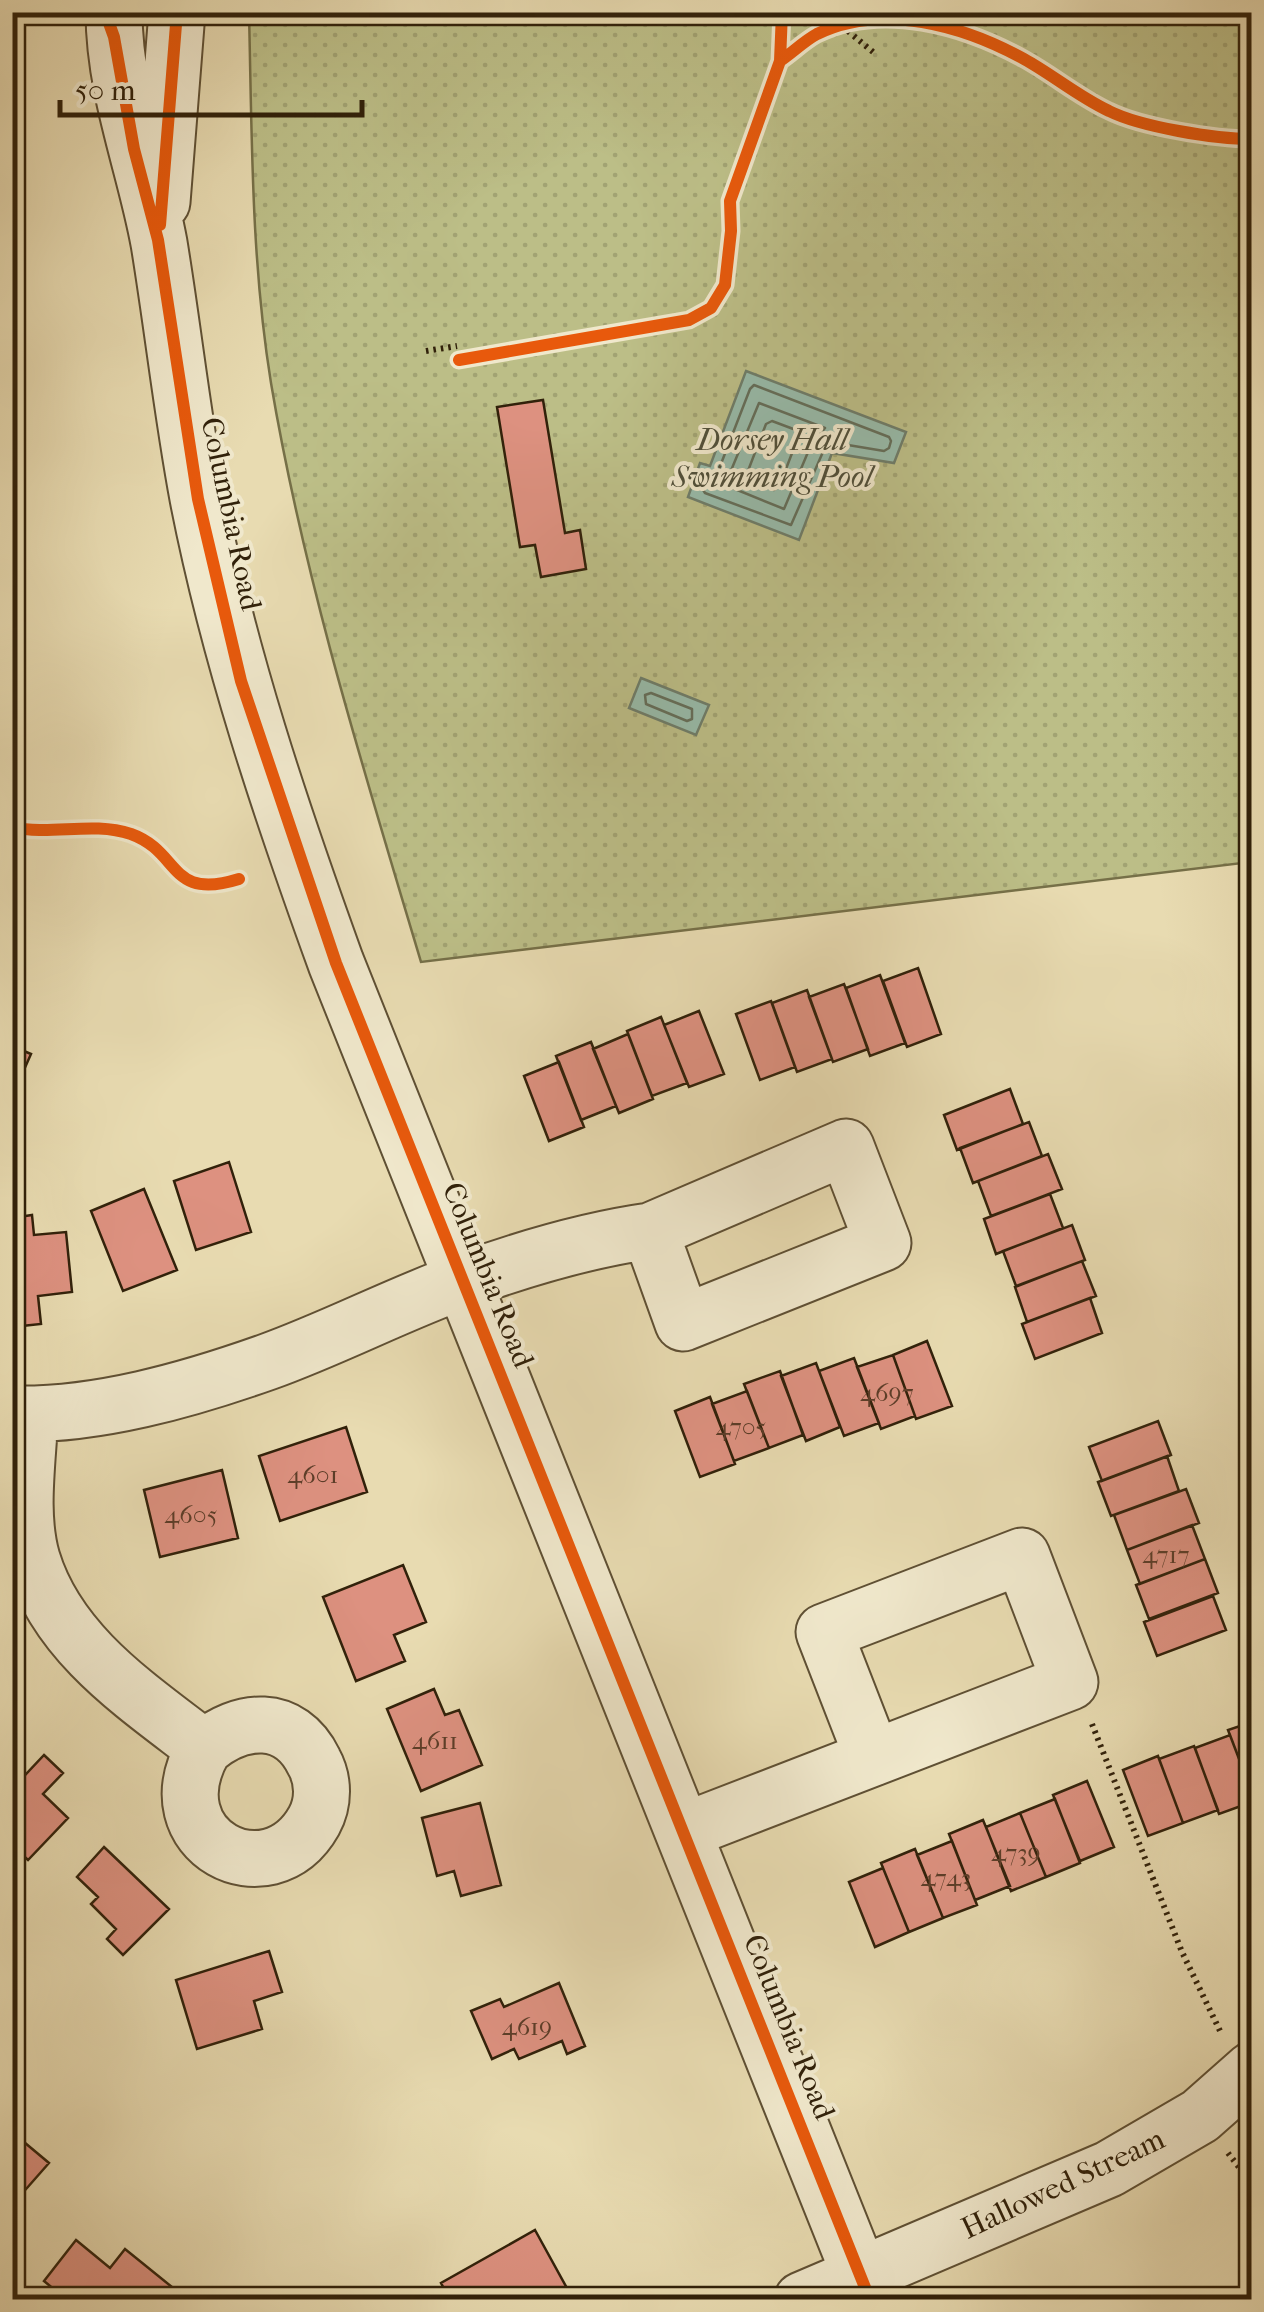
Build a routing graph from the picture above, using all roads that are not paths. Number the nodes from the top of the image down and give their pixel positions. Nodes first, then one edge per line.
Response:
1 (177, 12) edge
2 (111, 21) edge
3 (158, 240) junction
4 (650, 1230) dead end
5 (462, 1280) junction
6 (22, 1414) edge
7 (204, 1748) dead end
8 (872, 1758) junction
9 (684, 1832) junction
10 (1251, 2071) edge
11 (865, 2286) edge
12 (802, 2300) edge

1 - 3 street, Columbia Road
2 - 3 street, Columbia Road
3 - 5 street, Columbia Road
4 - 5 street
5 - 6 street
5 - 9 street, Columbia Road
6 - 7 street
8 - 8 street
8 - 9 street
9 - 11 street, Columbia Road
10 - 11 street, Hallowed Stream
11 - 12 street, Hallowed Stream

